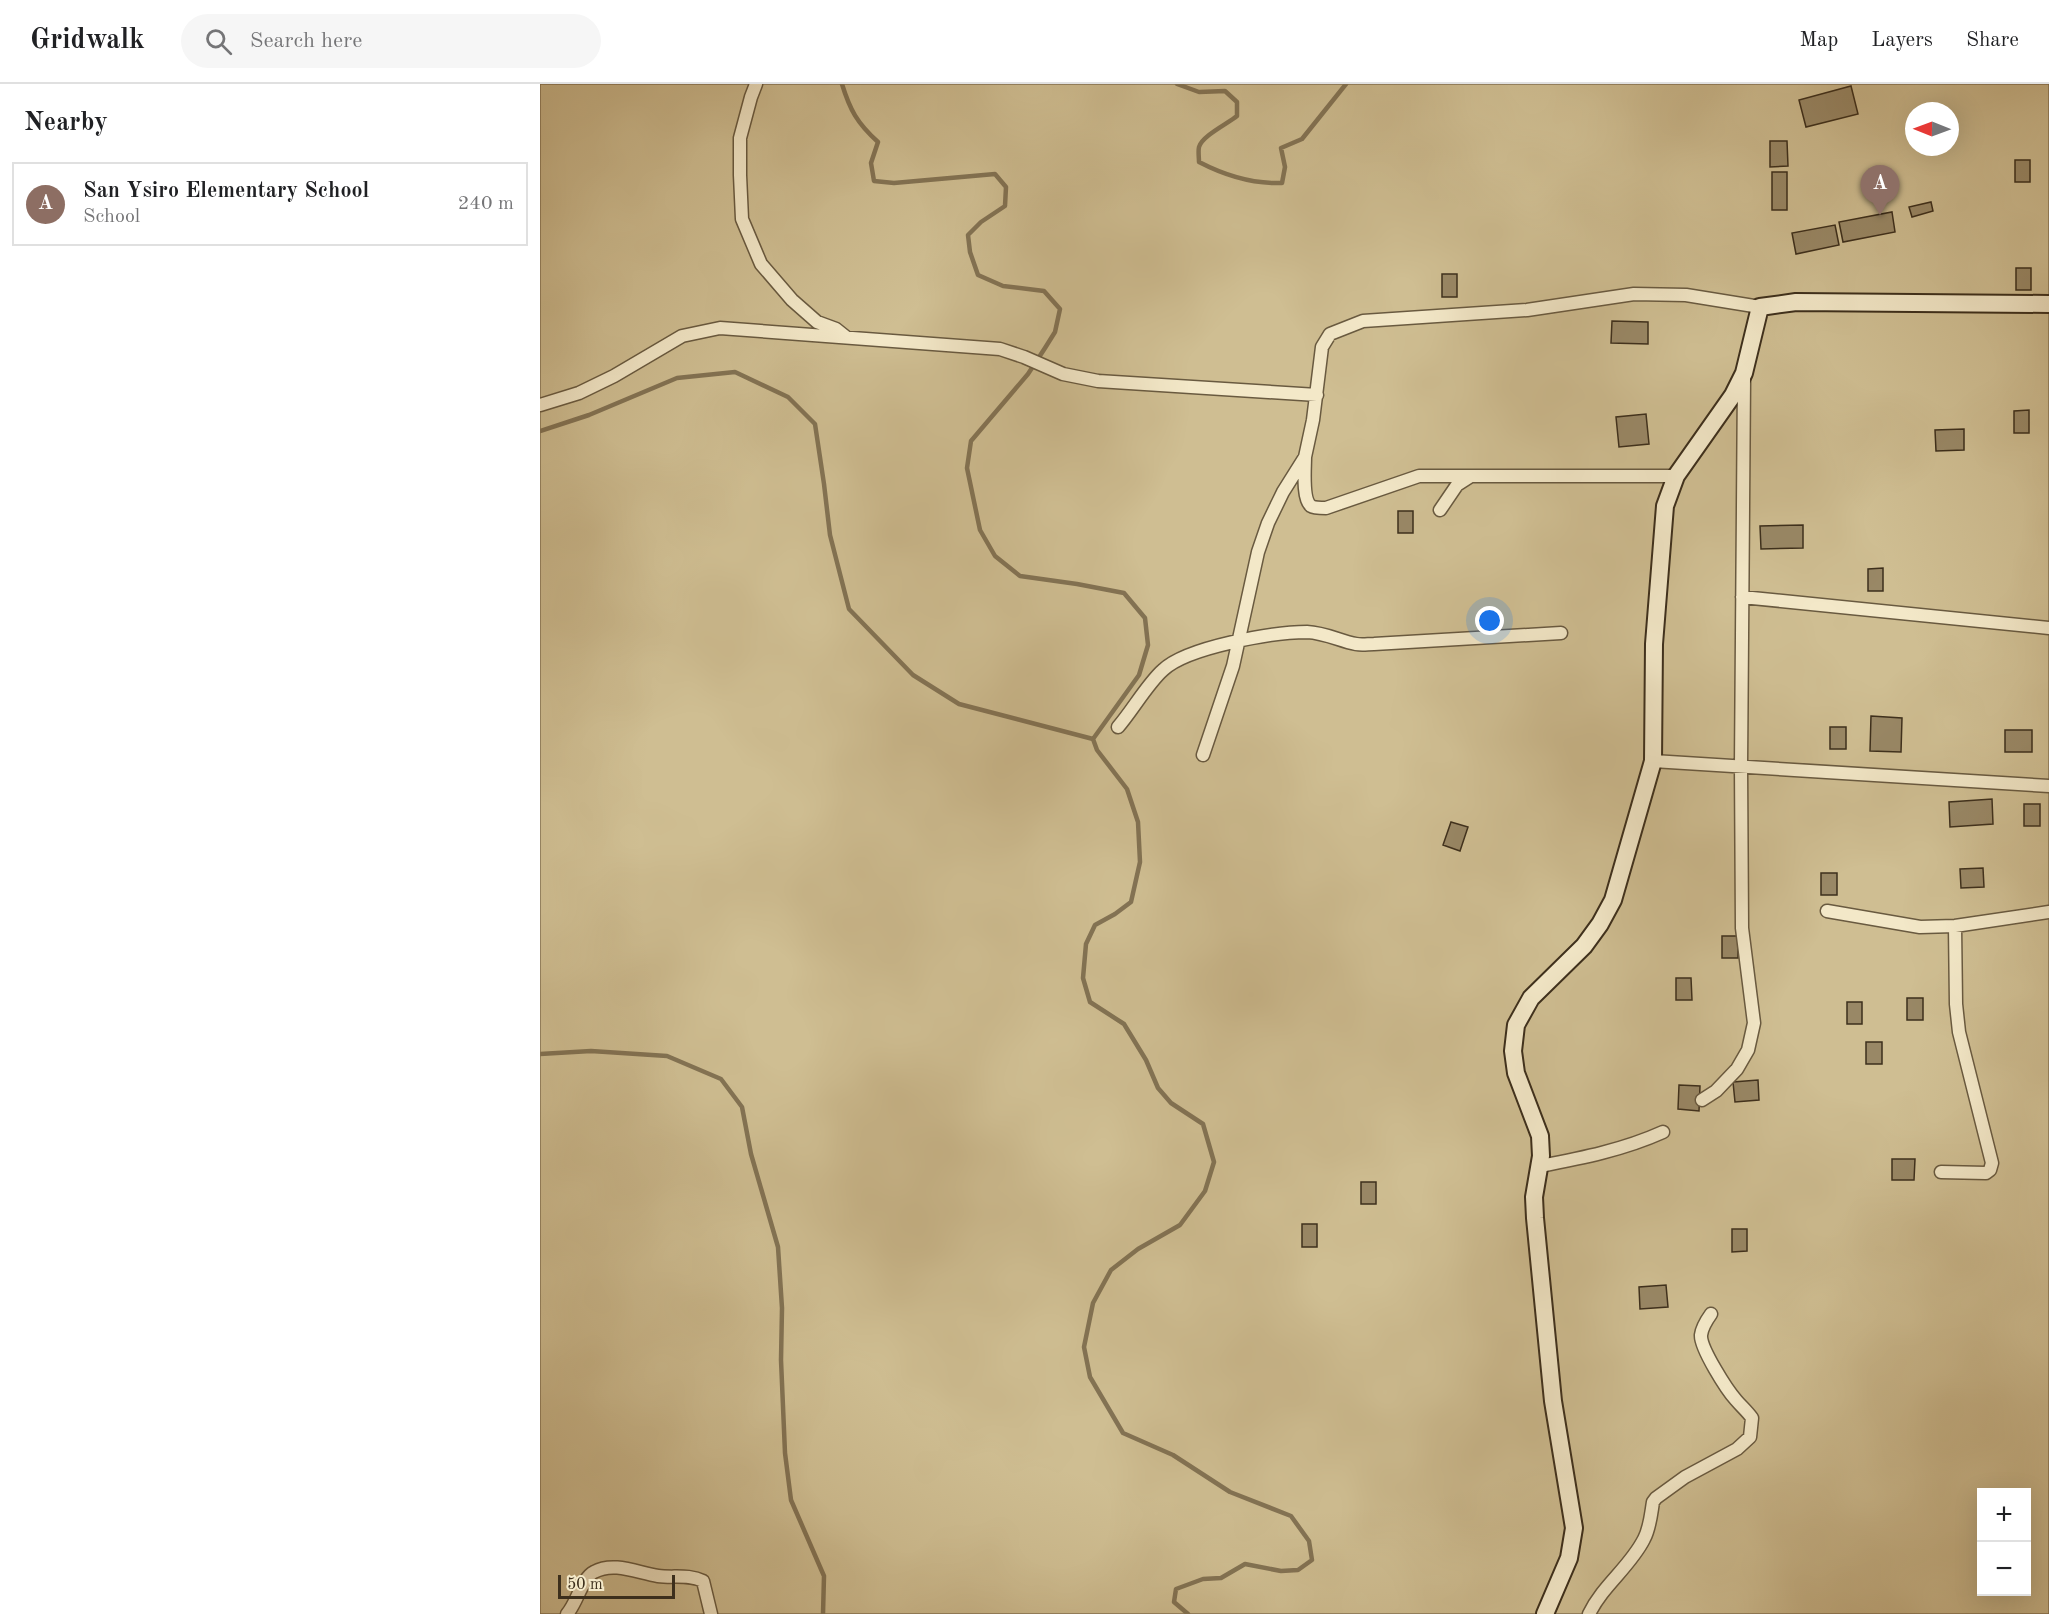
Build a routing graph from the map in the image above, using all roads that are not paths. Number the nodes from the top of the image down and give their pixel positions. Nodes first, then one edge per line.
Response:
1 (756, 84) edge
2 (2049, 304) edge
3 (1760, 307) junction
4 (847, 338) junction
5 (1744, 373) junction
6 (1317, 395) junction
7 (540, 405) edge
8 (1305, 457) junction
9 (1471, 476) junction
10 (1676, 476) junction
11 (1440, 510) dead end
12 (1742, 597) junction
13 (2049, 628) edge
14 (1561, 633) dead end
15 (1238, 642) junction
16 (1118, 728) dead end
17 (1203, 754) dead end
18 (1653, 761) junction
19 (1741, 766) junction
20 (2049, 786) edge
21 (1827, 911) dead end
22 (2049, 912) edge
23 (1955, 926) junction
24 (1702, 1100) dead end
25 (1663, 1132) dead end
26 (1540, 1166) junction
27 (1941, 1172) dead end
28 (1711, 1314) dead end
29 (567, 1614) edge
30 (711, 1614) edge
31 (1545, 1614) edge
32 (1589, 1614) edge

1 - 4 street
2 - 3 street
3 - 5 street
3 - 6 street
4 - 6 street
4 - 7 street
5 - 10 street
5 - 12 street
6 - 8 street
8 - 9 street
8 - 15 street
9 - 10 street
9 - 11 street
10 - 18 street
12 - 13 street
12 - 19 street
14 - 15 street
15 - 16 street
15 - 17 street
18 - 19 street
18 - 26 street
19 - 20 street
19 - 24 street
21 - 23 street
22 - 23 street
23 - 27 street
25 - 26 street
26 - 31 street
28 - 32 street
29 - 30 street

